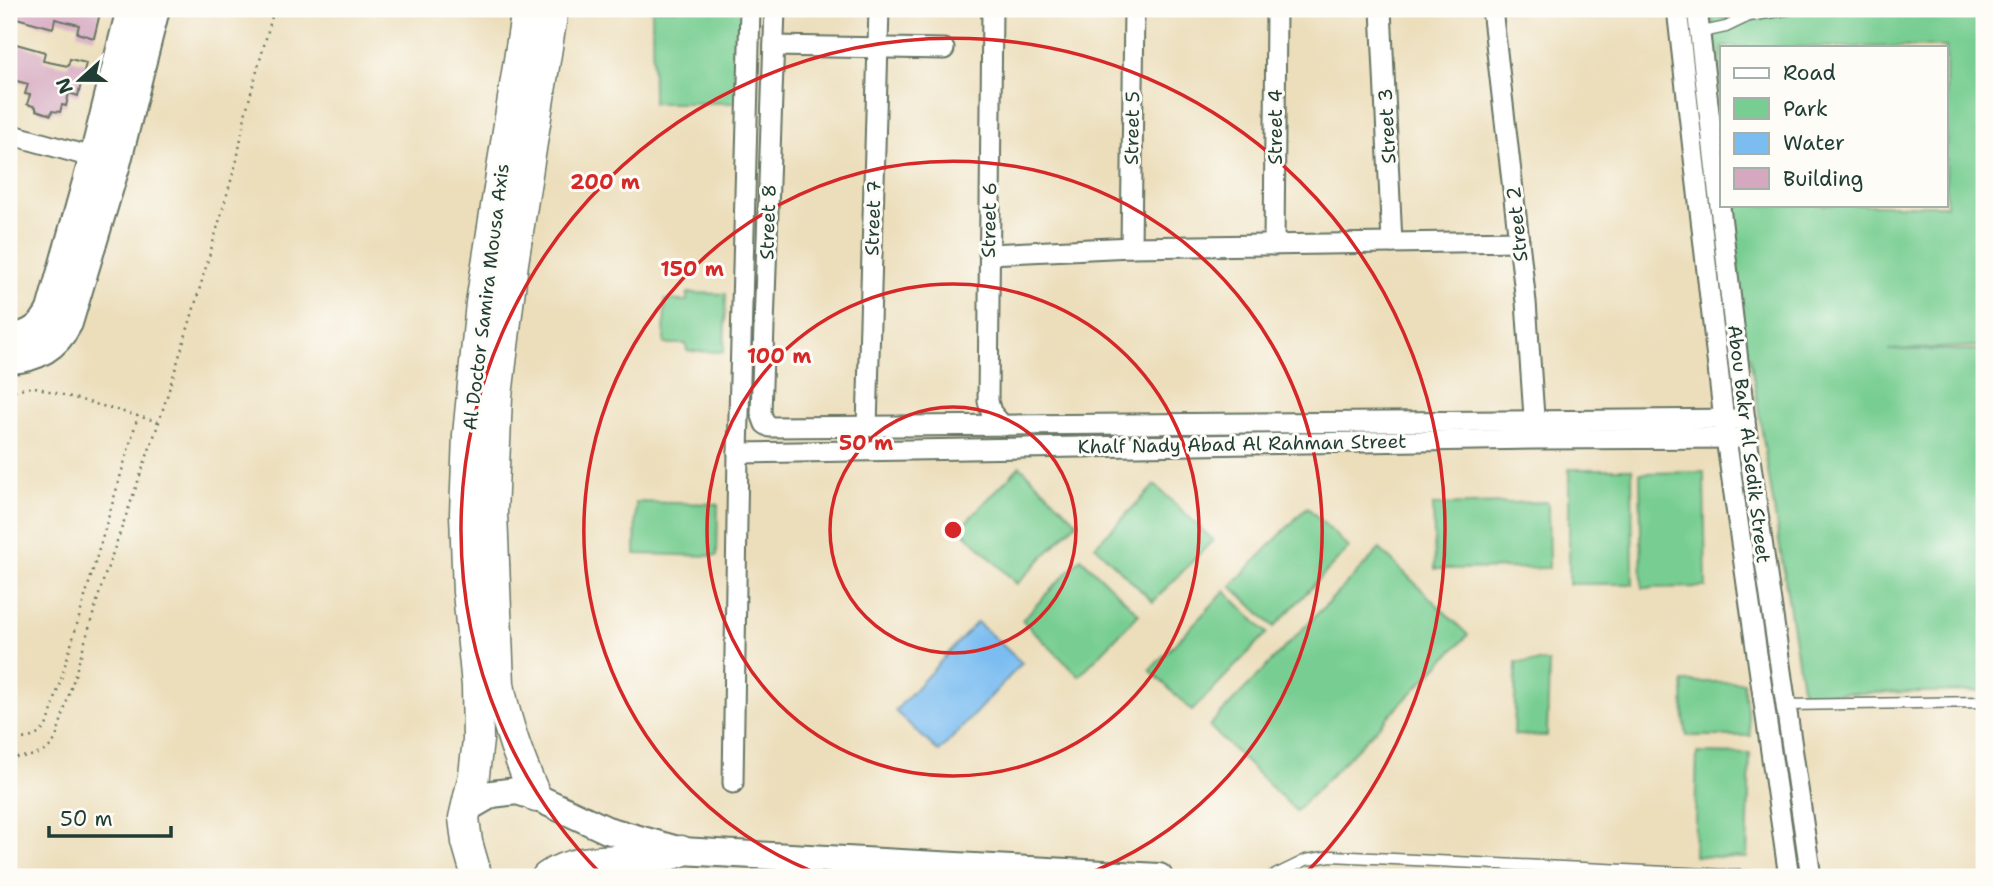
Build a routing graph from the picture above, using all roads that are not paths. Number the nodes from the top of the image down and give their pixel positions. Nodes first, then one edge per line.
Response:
1 (130, 9) edge
2 (156, 9) edge
3 (527, 9) edge
4 (553, 9) edge
5 (750, 9) edge
6 (775, 9) edge
7 (879, 9) edge
8 (992, 9) edge
9 (1133, 9) edge
10 (1276, 9) edge
11 (1381, 9) edge
12 (1492, 9) edge
13 (1697, 9) edge
14 (1792, 9) edge
15 (1677, 10) edge
16 (1749, 16) junction
17 (1690, 34) junction
18 (774, 46) junction
19 (878, 48) junction
20 (944, 49) dead end
21 (9, 134) edge
22 (105, 160) junction
23 (1519, 241) junction
24 (1392, 243) junction
25 (1275, 245) junction
26 (1131, 247) junction
27 (989, 254) junction
28 (9, 337) edge
29 (9, 360) edge
30 (996, 426) junction
31 (775, 427) joint
32 (867, 427) junction
33 (1725, 429) junction
34 (1746, 429) junction
35 (1535, 430) junction
36 (989, 448) junction
37 (738, 453) junction
38 (1984, 702) edge
39 (1784, 705) junction
40 (733, 783) dead end
41 (536, 797) junction
42 (466, 809) junction
43 (681, 851) junction
44 (1042, 874) edge
45 (477, 877) edge
46 (547, 877) edge
47 (1159, 877) edge
48 (1271, 877) edge
49 (1770, 877) edge
50 (1789, 877) edge
51 (1811, 877) edge

1 - 22 street
2 - 22 street
3 - 42 main road, Al Doctor Samira Mousa Axis
4 - 41 main road, Al Doctor Samira Mousa Axis
5 - 37 street
6 - 18 street, Street 8
7 - 19 street, Street 7
8 - 27 street, Street 6
9 - 26 street, Street 5
10 - 25 street, Street 4
11 - 24 street, Street 3
12 - 23 street, Street 2
13 - 15 lane
13 - 16 lane
13 - 17 street, Abou Bakr Al Sedik Street
14 - 16 lane
15 - 17 street, Abou Bakr Al Sedik Street
16 - 17 lane
17 - 33 street, Abou Bakr Al Sedik Street
17 - 34 street, Abou Bakr Al Sedik Street
18 - 19 street
18 - 31 street, Street 8
19 - 20 street
19 - 32 street, Street 7
21 - 22 street
22 - 28 street
22 - 29 street
23 - 24 street
23 - 35 street, Street 2
24 - 25 street
25 - 26 street
26 - 27 street
27 - 30 street, Street 6
30 - 32 street, Khalf Nady Abad Al Rahman Street
30 - 35 street, Khalf Nady Abad Al Rahman Street
30 - 36 street
31 - 32 street, Khalf Nady Abad Al Rahman Street
33 - 34 street, Khalf Nady Abad Al Rahman Street
33 - 35 street, Khalf Nady Abad Al Rahman Street
33 - 50 street, Abou Bakr Al Sedik Street
34 - 39 street, Abou Bakr Al Sedik Street
35 - 36 street, Khalf Nady Abad Al Rahman Street
36 - 37 street, Khalf Nady Abad Al Rahman Street
37 - 40 street
38 - 39 lane
39 - 51 street, Abou Bakr Al Sedik Street
41 - 42 street
41 - 43 street
42 - 45 main road, Al Doctor Samira Mousa Axis
43 - 44 street
43 - 46 main road
44 - 47 street
48 - 49 lane

